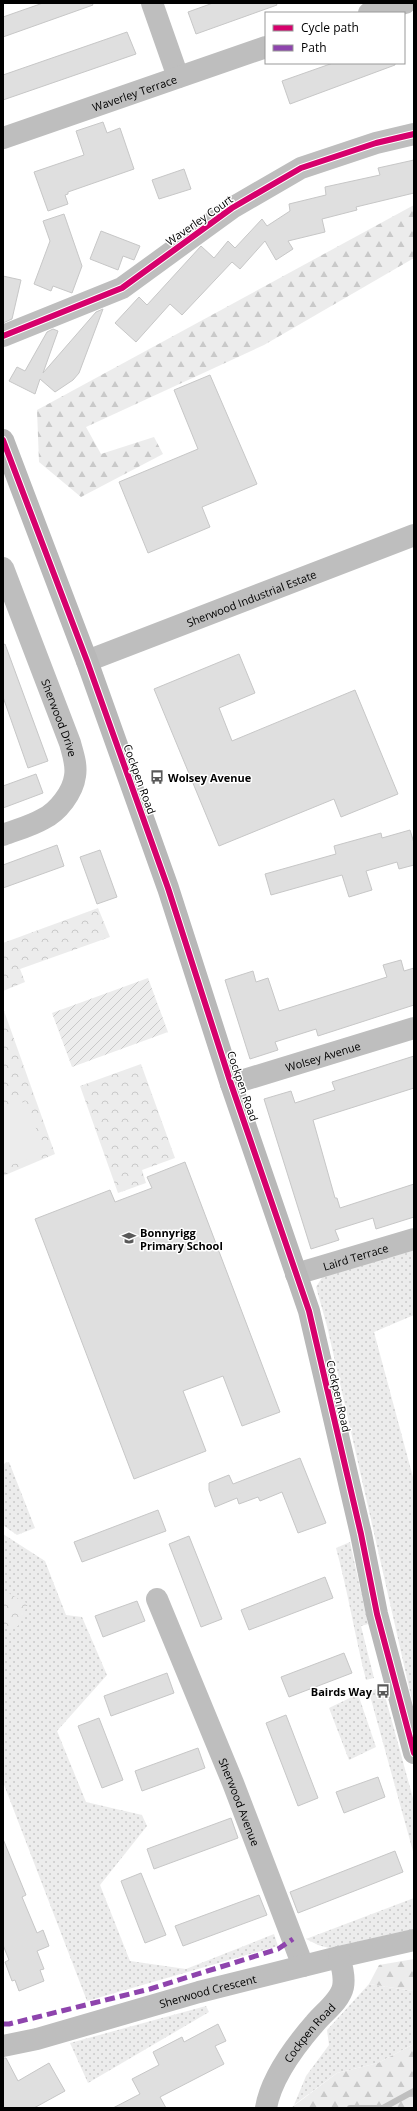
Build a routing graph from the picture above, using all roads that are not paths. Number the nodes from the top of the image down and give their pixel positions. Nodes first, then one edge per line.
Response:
1 (152, 3) edge
2 (405, 3) edge
3 (373, 12) edge
4 (265, 47) edge
5 (178, 77) junction
6 (414, 134) edge
7 (3, 138) edge
8 (3, 336) edge
9 (3, 441) edge
10 (414, 535) edge
11 (3, 568) edge
12 (87, 661) junction
13 (3, 835) edge
14 (414, 1028) edge
15 (231, 1084) junction
16 (414, 1239) edge
17 (296, 1274) junction
18 (157, 1599) dead end
19 (414, 1753) edge
20 (414, 1940) edge
21 (339, 1956) junction
22 (303, 1966) junction
23 (3, 2046) edge
24 (266, 2108) edge

1 - 5 street
2 - 3 street
4 - 5 street, Waverley Terrace
5 - 7 street, Waverley Terrace
6 - 8 street, Waverley Court
9 - 12 main road, Cockpen Road
10 - 12 street, Sherwood Industrial Estate
11 - 13 street, Sherwood Drive
12 - 15 main road, Cockpen Road
14 - 15 street, Wolsey Avenue
15 - 17 main road, Cockpen Road
16 - 17 street, Laird Terrace
17 - 19 main road, Cockpen Road
18 - 22 street, Sherwood Avenue
20 - 21 street, Sherwood Crescent
21 - 22 street, Sherwood Crescent
21 - 24 street, Cockpen Road
22 - 23 street, Sherwood Crescent

